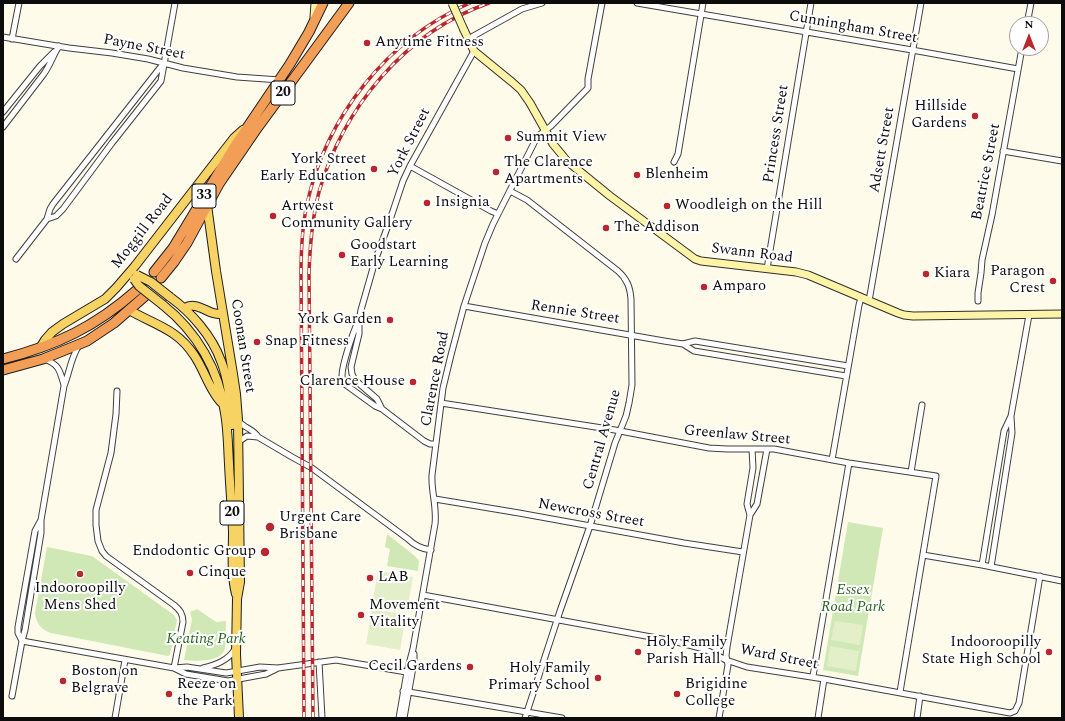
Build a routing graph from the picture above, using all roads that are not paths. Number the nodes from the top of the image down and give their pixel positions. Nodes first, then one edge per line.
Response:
1 (18, 3) edge
2 (175, 3) edge
3 (315, 3) edge
4 (323, 3) edge
5 (349, 3) edge
6 (452, 3) edge
7 (542, 3) edge
8 (602, 3) edge
9 (638, 3) edge
10 (703, 3) edge
11 (811, 3) edge
12 (920, 3) edge
13 (1031, 3) edge
14 (701, 14) junction
15 (1029, 16) edge
16 (314, 22) junction
17 (806, 32) junction
18 (3, 37) edge
19 (12, 38) junction
20 (468, 40) junction
21 (57, 49) junction
22 (912, 50) junction
23 (474, 51) junction
24 (1020, 56) edge
25 (164, 63) junction
26 (1018, 69) junction
27 (280, 80) junction
28 (3, 112) edge
29 (254, 118) junction
30 (3, 127) edge
31 (545, 131) junction
32 (1003, 151) junction
33 (1062, 161) edge
34 (674, 162) dead end
35 (410, 166) junction
36 (217, 187) joint
37 (510, 191) junction
38 (207, 205) junction
39 (498, 214) junction
40 (47, 219) junction
41 (16, 259) dead end
42 (767, 269) junction
43 (135, 274) junction
44 (137, 290) dead end
45 (145, 296) dead end
46 (861, 298) junction
47 (869, 301) junction
48 (978, 301) dead end
49 (464, 306) junction
50 (185, 308) junction
51 (129, 310) junction
52 (223, 314) junction
53 (1062, 314) edge
54 (1029, 315) junction
55 (359, 321) junction
56 (189, 330) junction
57 (632, 335) junction
58 (80, 344) junction
59 (683, 344) junction
60 (40, 348) junction
61 (3, 359) edge
62 (43, 359) junction
63 (848, 366) junction
64 (3, 370) edge
65 (846, 376) junction
66 (64, 386) junction
67 (117, 391) dead end
68 (441, 403) junction
69 (224, 405) junction
70 (922, 405) dead end
71 (382, 409) junction
72 (1011, 416) junction
73 (238, 420) junction
74 (620, 431) junction
75 (258, 437) junction
76 (238, 442) junction
77 (436, 444) junction
78 (752, 449) junction
79 (766, 449) junction
80 (832, 460) junction
81 (849, 463) junction
82 (911, 472) junction
83 (238, 493) junction
84 (435, 499) junction
85 (750, 515) junction
86 (590, 526) junction
87 (431, 550) junction
88 (743, 552) junction
89 (923, 555) junction
90 (982, 565) junction
91 (991, 567) junction
92 (1040, 576) junction
93 (1062, 581) edge
94 (423, 595) junction
95 (237, 599) junction
96 (558, 619) junction
97 (22, 641) junction
98 (236, 643) junction
99 (125, 660) junction
100 (726, 660) junction
101 (319, 662) junction
102 (174, 668) junction
103 (193, 668) junction
104 (278, 668) junction
105 (410, 672) junction
106 (237, 676) junction
107 (813, 676) junction
108 (824, 678) junction
109 (406, 691) junction
110 (900, 692) junction
111 (12, 696) dead end
112 (920, 696) junction
113 (527, 712) junction
114 (115, 718) edge
115 (239, 718) edge
116 (322, 718) edge
117 (399, 718) edge
118 (404, 718) edge
119 (525, 718) edge
120 (562, 718) edge
121 (719, 718) edge
122 (818, 718) edge
123 (917, 718) edge

1 - 19 street
2 - 25 street
3 - 16 main road
4 - 16 highway, Moggill Road / 20
5 - 36 highway, Moggill Road / 20
6 - 20 main road, Swann Road, bridge
7 - 20 street
8 - 31 street, Clarence Road
9 - 14 street, Cunningham Street
10 - 14 street
11 - 17 street, Princess Street
12 - 22 street, Adsett Street
13 - 15 street
14 - 17 street, Cunningham Street
14 - 34 street
16 - 27 highway, Moggill Road / 20
17 - 22 street, Cunningham Street
17 - 42 street, Princess Street
18 - 19 street, Payne Street
19 - 21 street, Payne Street
20 - 23 main road, Swann Road
21 - 25 street, Payne Street
21 - 28 street
21 - 30 street
22 - 26 street, Cunningham Street
22 - 47 street, Adsett Street
23 - 31 main road, Swann Road
23 - 35 street, York Street
24 - 26 street, Beatrice Street
25 - 27 street, Payne Street
25 - 40 street
25 - 40 street
26 - 32 street, Beatrice Street
27 - 29 highway, Moggill Road / 20
29 - 38 highway, Moggill Road / 33
29 - 43 main road, Moggill Road / 20
31 - 37 street, Clarence Road
31 - 42 main road, Swann Road
32 - 33 street
32 - 48 street, Beatrice Street
35 - 39 street
35 - 55 street, York Street
36 - 38 highway, Moggill Road / 33
37 - 39 street, Clarence Road
37 - 57 street, Central Avenue
38 - 52 main road, Coonan Street / 20
39 - 49 street, Clarence Road
40 - 41 street
42 - 46 main road, Swann Road
43 - 50 main road, Coonan Street, bridge
43 - 56 main road, Coonan Street / 20, bridge
43 - 60 main road, Moggill Road
44 - 60 highway, Moggill Road
45 - 51 highway
46 - 47 main road, Swann Road
46 - 63 street
47 - 54 main road, Swann Road
49 - 57 street, Rennie Street
49 - 68 street, Clarence Road
50 - 52 main road
50 - 56 main road
50 - 83 main road, Coonan Street
51 - 58 highway
51 - 69 main road
52 - 73 main road, Coonan Street / 20
53 - 54 main road, Swann Road
54 - 72 street
55 - 71 street, York Street
55 - 71 street, York Street
56 - 69 main road, Coonan Street / 20
57 - 59 street, Rennie Street
57 - 74 street, Central Avenue
58 - 62 highway
58 - 66 street
59 - 63 street, Rennie Street
59 - 65 street, Rennie Street
60 - 61 highway, Moggill Road
62 - 64 highway
62 - 66 street
63 - 65 street
65 - 80 street
66 - 97 street
67 - 102 street
68 - 74 street, Greenlaw Street
68 - 77 street, Clarence Road
69 - 95 main road, Coonan Street / 20
70 - 82 street
71 - 77 street, York Street
72 - 90 street
72 - 91 street
73 - 75 street
73 - 76 main road, Coonan Street / 20
74 - 78 street, Greenlaw Street
74 - 86 street, Central Avenue
75 - 76 street
75 - 87 street
76 - 83 main road, Coonan Street / 20
77 - 84 street, Clarence Road
78 - 79 street, Greenlaw Street
78 - 85 street
79 - 80 street, Greenlaw Street
79 - 85 street
80 - 81 street, Greenlaw Street
81 - 82 street, Greenlaw Street
81 - 107 street
82 - 89 street, Greenlaw Street
83 - 95 main road, Coonan Street / 20
84 - 86 street, Newcross Street
84 - 87 street, Clarence Road
85 - 88 street
86 - 88 street, Newcross Street
86 - 96 street, Central Avenue
87 - 94 street, Clarence Road
88 - 100 street
89 - 90 street
89 - 110 street
90 - 91 street
91 - 92 street
92 - 93 street
92 - 112 street, Ward Street
94 - 96 street, Ward Street
94 - 105 street, Clarence Road
95 - 98 main road, Coonan Street / 20
96 - 100 street, Ward Street
96 - 113 street, Central Avenue
97 - 99 street
97 - 111 street
98 - 103 street
98 - 106 main road, Coonan Street / 20
99 - 102 street
99 - 114 street
100 - 107 street, Ward Street
100 - 121 street
101 - 104 street
101 - 105 street
101 - 116 street
102 - 103 street
102 - 106 street
103 - 106 street
104 - 106 street
104 - 106 street
105 - 109 street, Clarence Road
106 - 115 main road, Coonan Street / 20
107 - 108 street, Ward Street
108 - 110 street, Ward Street
108 - 122 street
109 - 113 street
109 - 117 street, Clarence Road
109 - 118 street, Clarence Road
110 - 112 street, Ward Street
112 - 123 street
113 - 119 street, Central Avenue
113 - 120 street

